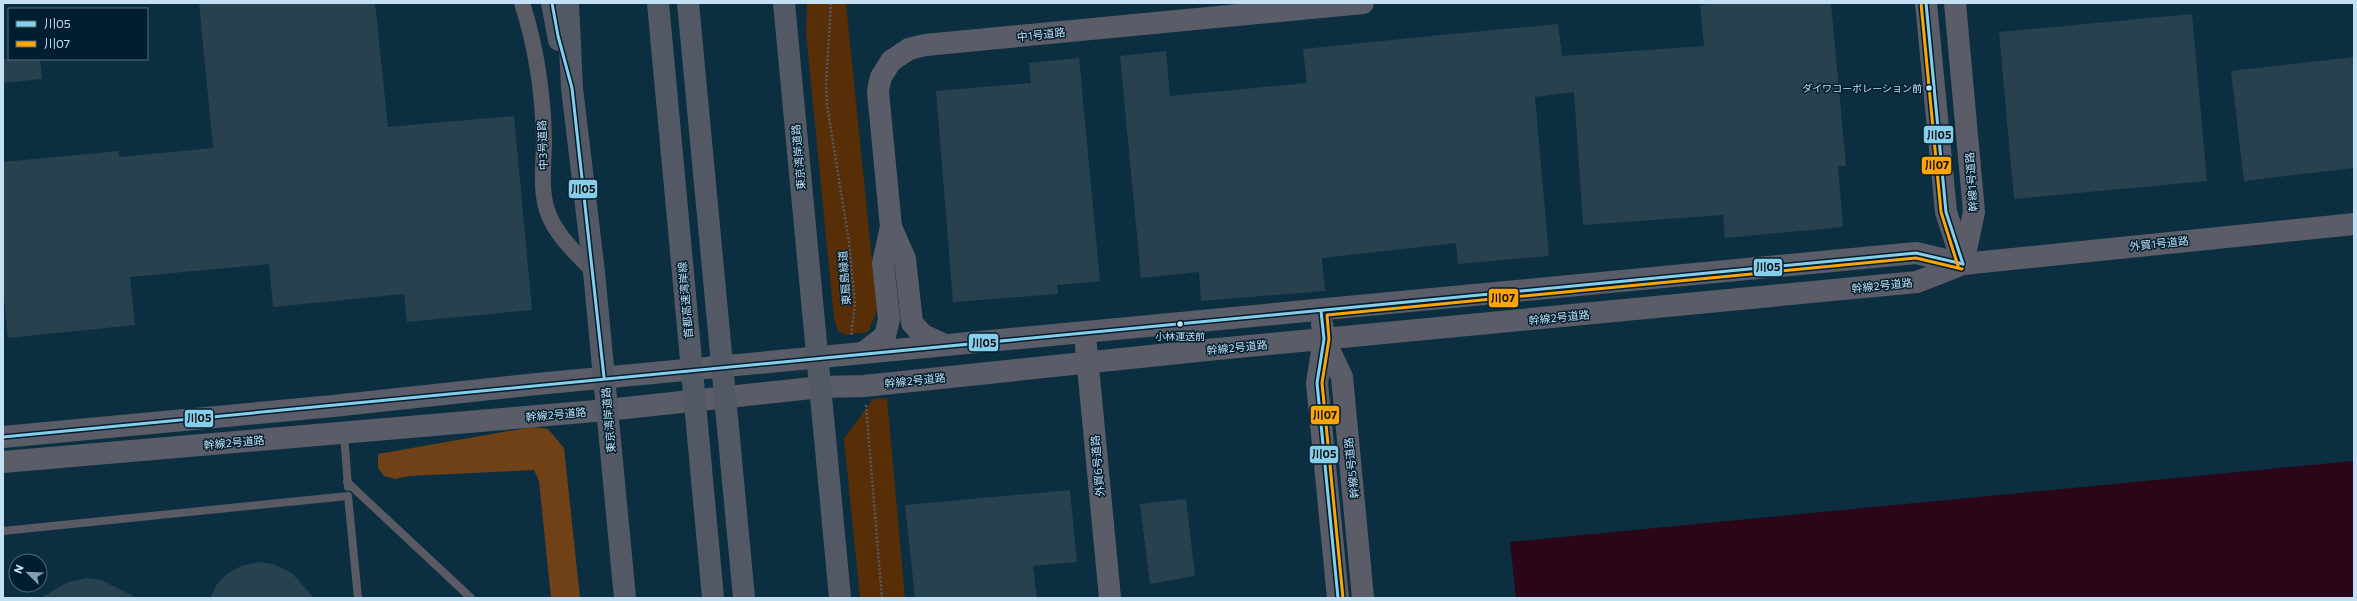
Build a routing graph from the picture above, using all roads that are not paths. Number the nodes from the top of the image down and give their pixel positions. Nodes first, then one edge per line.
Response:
1 (522, 3) edge
2 (552, 3) edge
3 (568, 3) edge
4 (658, 3) edge
5 (688, 3) edge
6 (784, 3) edge
7 (1364, 3) edge
8 (1926, 3) edge
9 (1955, 3) edge
10 (572, 88) junction
11 (2354, 224) edge
12 (891, 227) junction
13 (1963, 264) junction
14 (594, 272) junction
15 (1321, 311) junction
16 (1084, 333) junction
17 (1324, 338) junction
18 (945, 345) junction
19 (856, 353) junction
20 (818, 357) junction
21 (1087, 362) junction
22 (604, 377) junction
23 (820, 388) junction
24 (607, 410) junction
25 (344, 433) junction
26 (3, 437) edge
27 (3, 462) edge
28 (347, 482) junction
29 (348, 496) junction
30 (3, 531) edge
31 (358, 598) edge
32 (471, 598) edge
33 (625, 598) edge
34 (713, 598) edge
35 (744, 598) edge
36 (840, 598) edge
37 (1110, 598) edge
38 (1338, 598) edge
39 (1363, 598) edge

1 - 14 street, 中3号道路
2 - 10 highway
3 - 10 highway, 東京湾岸道路
4 - 34 highway, 首都高速湾岸線
5 - 35 highway
6 - 20 highway, 東京湾岸道路
7 - 12 street, 中1号道路
8 - 13 street
9 - 13 street, 幹線1号道路
10 - 14 highway, 東京湾岸道路
11 - 13 street, 外貿1号道路
12 - 18 street, 中1号道路
12 - 19 street, 中1号道路
13 - 15 street
13 - 17 street, 幹線2号道路
14 - 22 highway, 東京湾岸道路
15 - 16 street
15 - 17 street
16 - 18 street
16 - 21 street, 外貿6号道路
17 - 21 street, 幹線2号道路
17 - 38 street
17 - 39 street, 幹線5号道路
18 - 19 street
19 - 20 street
20 - 22 street
20 - 23 highway, 東京湾岸道路
21 - 23 street, 幹線2号道路
21 - 37 street, 外貿6号道路
22 - 24 highway, 東京湾岸道路
22 - 26 street
23 - 24 street, 幹線2号道路
23 - 36 highway, 東京湾岸道路
24 - 25 street, 幹線2号道路
24 - 33 highway, 東京湾岸道路
25 - 27 street, 幹線2号道路
25 - 28 lane
28 - 29 lane
28 - 32 lane
29 - 30 lane
29 - 31 lane

